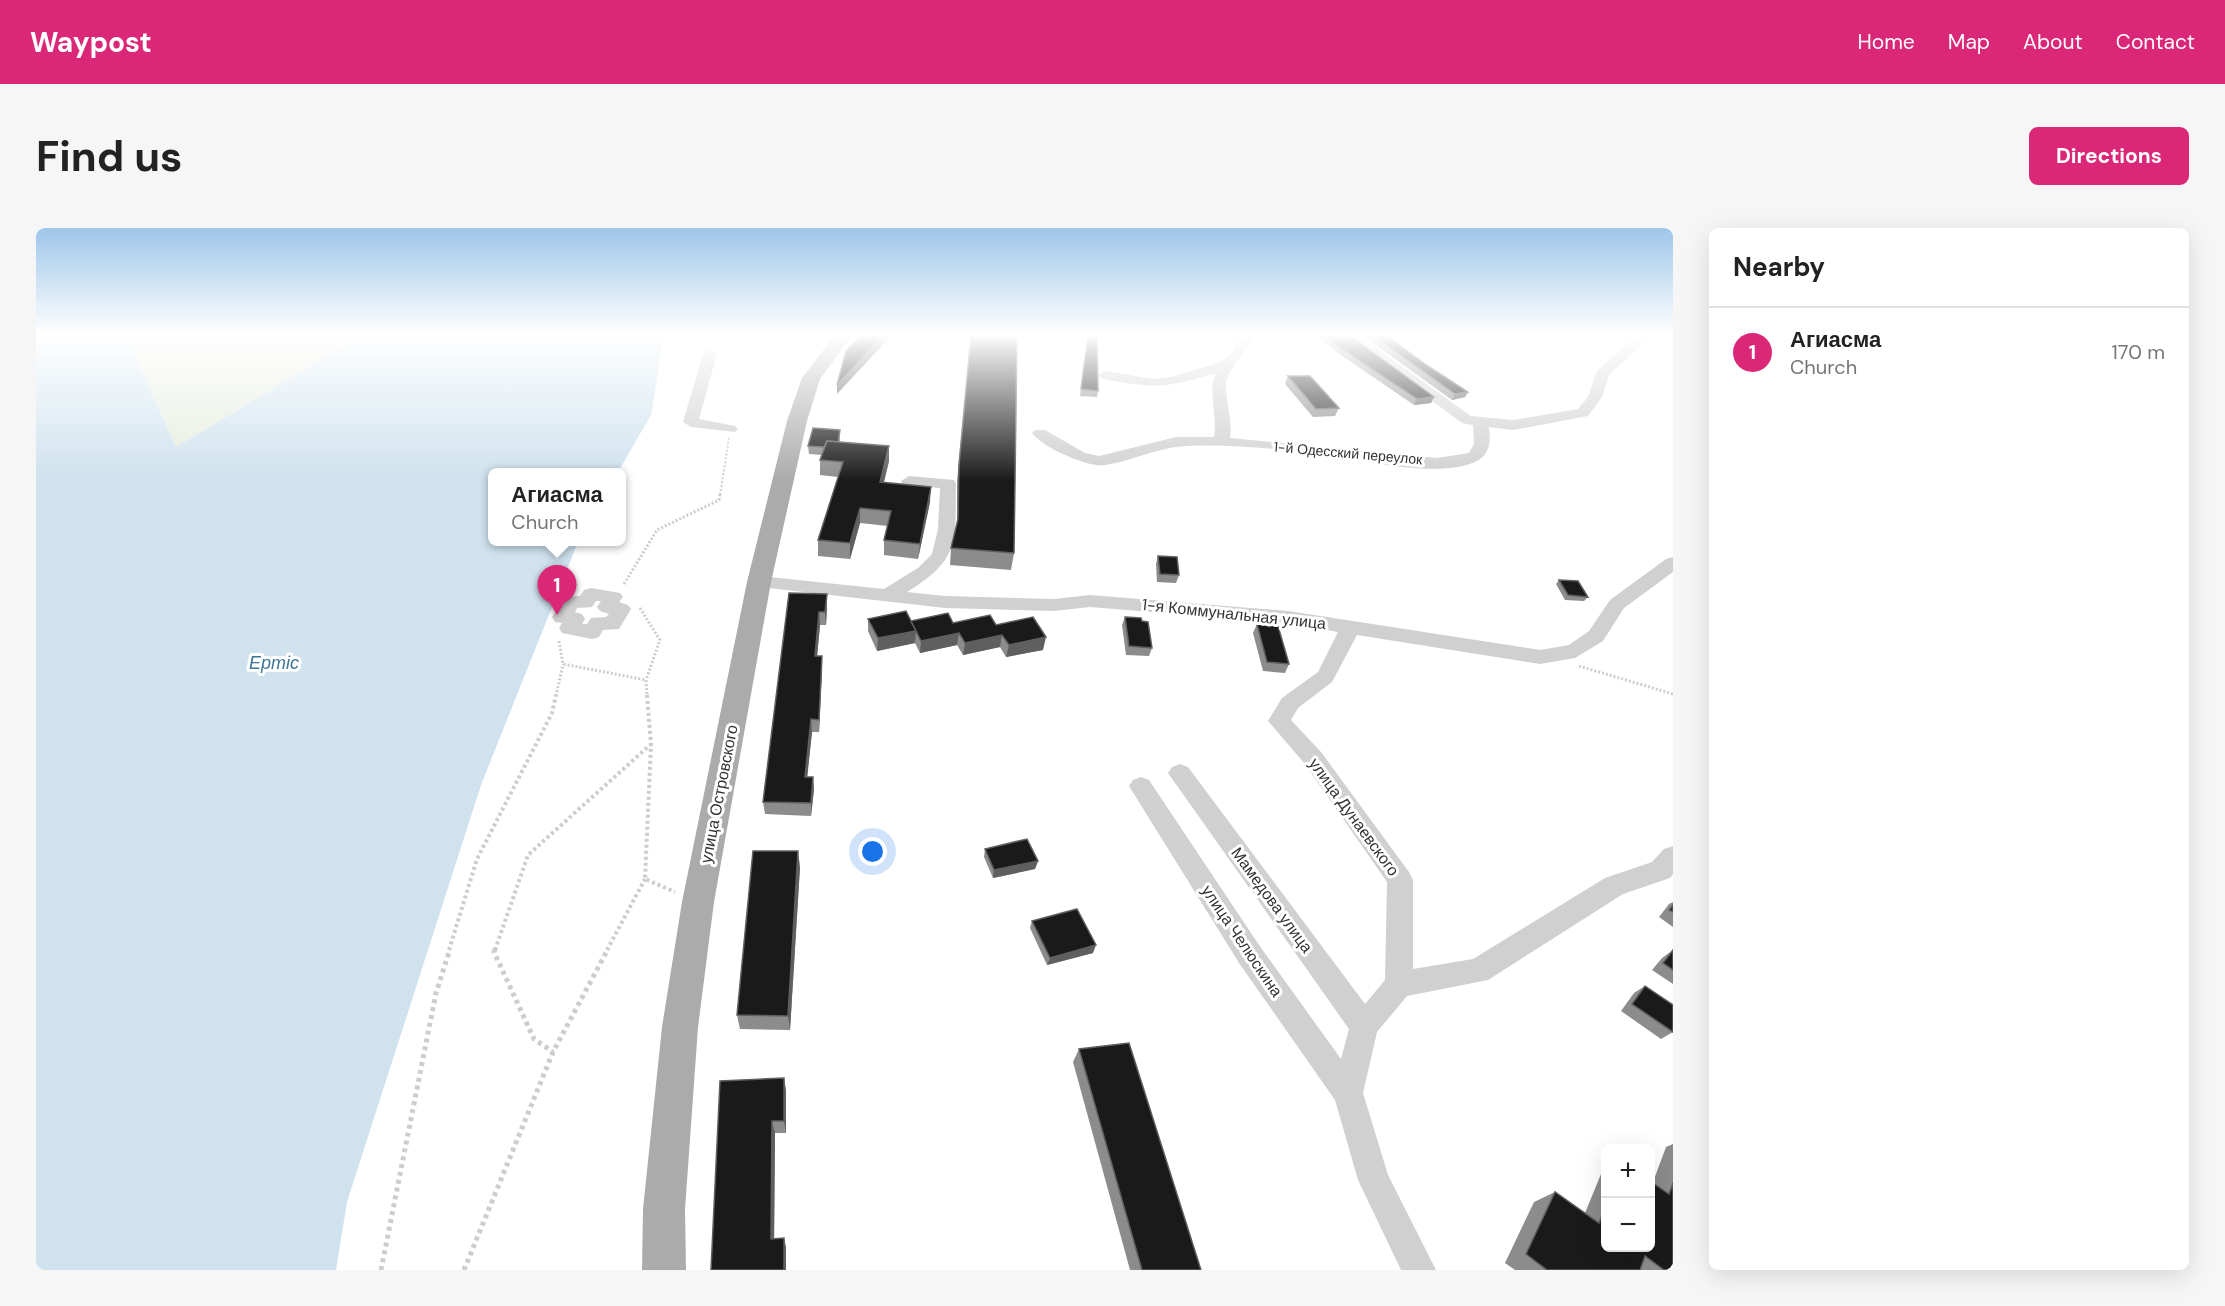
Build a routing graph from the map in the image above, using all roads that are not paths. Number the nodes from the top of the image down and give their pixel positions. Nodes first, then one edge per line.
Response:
1 (702, 384) edge
2 (809, 384) edge
3 (1219, 384) edge
4 (1419, 384) edge
5 (1599, 384) edge
6 (1474, 422) junction
7 (730, 429) road end
8 (1040, 433) dead end
9 (1221, 441) junction
10 (909, 482) edge
11 (1673, 563) edge
12 (759, 582) junction
13 (889, 595) junction
14 (1350, 627) junction
15 (1180, 773) dead end
16 (1141, 786) dead end
17 (1673, 856) edge
18 (1399, 984) junction
19 (1364, 1026) junction
20 (1348, 1093) junction
21 (664, 1270) edge
22 (1419, 1270) edge

1 - 7 street
2 - 12 main road, улица Островского
3 - 9 street
4 - 6 street
5 - 6 street
6 - 9 street, 1-й Одесский переулок
8 - 9 street, 1-й Одесский переулок
10 - 13 street
11 - 14 street, 1-я Коммунальная улица
12 - 13 street, 1-я Коммунальная улица
12 - 21 main road, улица Островского
13 - 14 street, 1-я Коммунальная улица
14 - 18 street, улица Дунаевского
15 - 19 street, Мамедова улица
16 - 20 street, улица Челюскина
17 - 18 street
18 - 19 street
19 - 20 street
20 - 22 street

